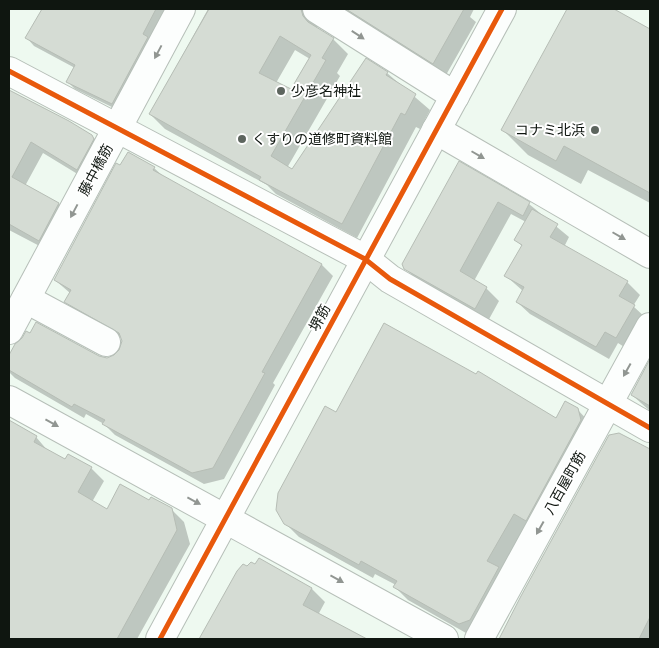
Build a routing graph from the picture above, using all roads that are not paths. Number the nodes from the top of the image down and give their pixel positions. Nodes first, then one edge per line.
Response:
1 (181, 9) edge
2 (317, 9) edge
3 (502, 9) edge
4 (9, 71) edge
5 (455, 96) junction
6 (119, 128) junction
7 (436, 130) junction
8 (650, 254) edge
9 (365, 259) junction
10 (26, 299) junction
11 (650, 327) edge
12 (9, 330) edge
13 (106, 342) dead end
14 (9, 400) edge
15 (608, 404) junction
16 (650, 428) edge
17 (226, 518) junction
18 (160, 639) edge
19 (444, 639) edge
20 (479, 639) edge

1 -> 6 street, 藤中橋筋
2 -> 5 street
3 - 5 street, 堺筋
4 - 6 street
5 - 7 street, 堺筋
6 - 9 street
6 -> 10 street, 藤中橋筋
7 -> 8 street
7 - 9 street, 堺筋
9 - 15 street
9 - 17 street, 堺筋
10 - 12 street, 藤中橋筋
10 - 13 street
11 -> 15 street, 八百屋町筋
14 -> 17 street
15 - 16 street
15 -> 20 street, 八百屋町筋
17 - 18 street, 堺筋
17 -> 19 street

